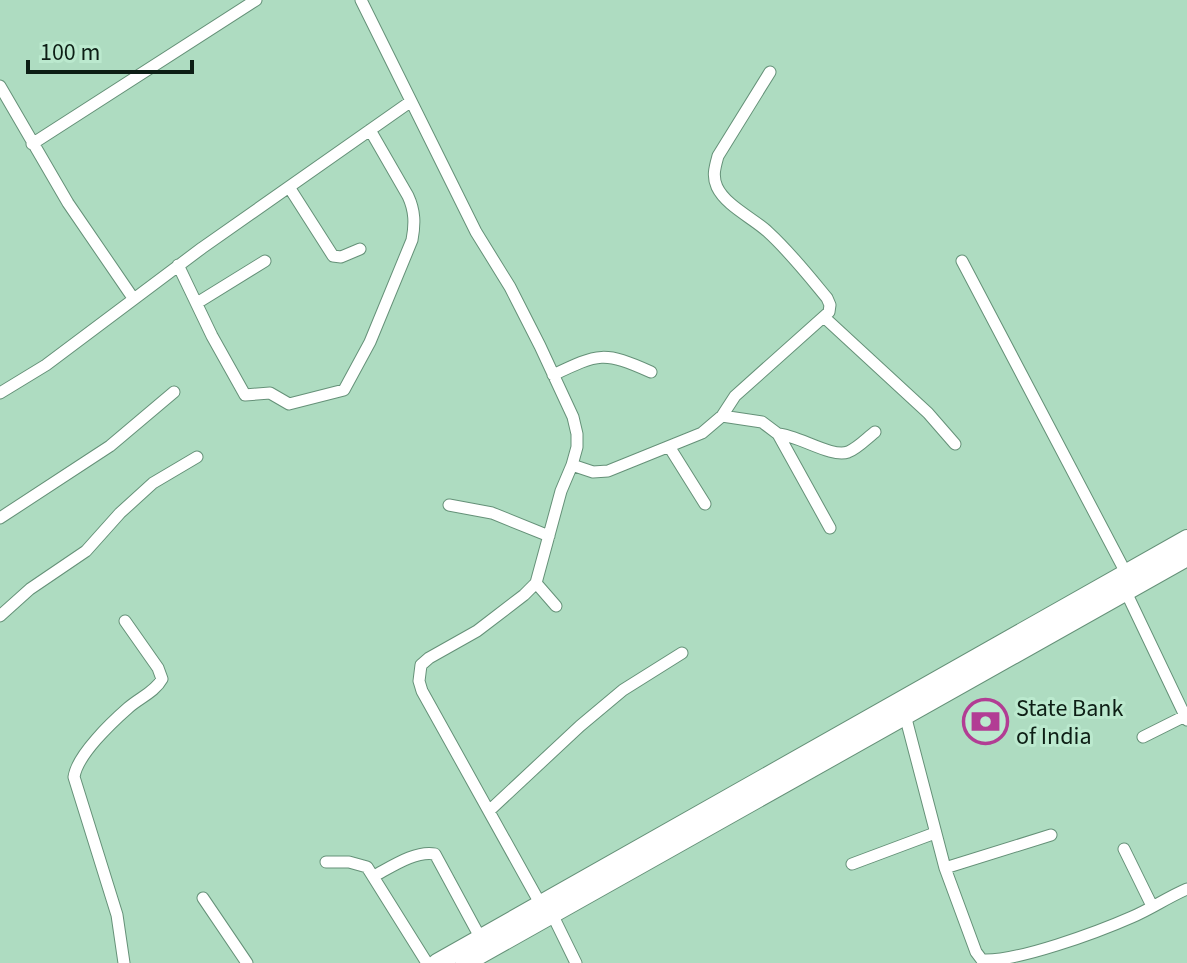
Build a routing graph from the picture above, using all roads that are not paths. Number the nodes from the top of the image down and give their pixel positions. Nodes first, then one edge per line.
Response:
1 (256, 0) edge
2 (361, 0) edge
3 (770, 72) dead end
4 (0, 86) edge
5 (410, 102) junction
6 (4, 105) edge
7 (370, 130) junction
8 (32, 144) junction
9 (289, 187) junction
10 (360, 249) dead end
11 (265, 261) dead end
12 (962, 261) dead end
13 (178, 265) junction
14 (133, 298) junction
15 (197, 303) junction
16 (825, 318) junction
17 (651, 372) dead end
18 (553, 375) junction
19 (174, 392) dead end
20 (0, 393) edge
21 (722, 416) junction
22 (875, 432) dead end
23 (778, 434) junction
24 (955, 444) dead end
25 (670, 448) junction
26 (197, 457) dead end
27 (572, 465) junction
28 (705, 504) dead end
29 (449, 505) dead end
30 (0, 518) edge
31 (830, 528) dead end
32 (549, 536) junction
33 (1187, 539) edge
34 (1187, 557) edge
35 (1126, 582) junction
36 (536, 583) junction
37 (556, 606) dead end
38 (0, 616) edge
39 (125, 621) dead end
40 (682, 653) dead end
41 (905, 715) junction
42 (1186, 717) edge
43 (1143, 737) dead end
44 (490, 810) junction
45 (935, 833) junction
46 (1051, 835) dead end
47 (1124, 849) dead end
48 (326, 862) dead end
49 (852, 864) dead end
50 (945, 868) junction
51 (374, 876) junction
52 (1187, 889) edge
53 (203, 898) dead end
54 (1152, 906) junction
55 (547, 909) junction
56 (487, 951) edge
57 (124, 963) edge
58 (247, 963) edge
59 (427, 963) edge
60 (437, 963) edge
61 (465, 963) edge
62 (576, 963) edge

1 - 8 street
2 - 5 street
3 - 16 street
4 - 6 street
5 - 7 street
5 - 18 street
6 - 8 street
7 - 9 street
7 - 15 street
8 - 14 street
9 - 10 street
9 - 13 street
11 - 15 street
12 - 35 street
13 - 14 street
13 - 15 street
14 - 20 street
16 - 21 street
16 - 24 street
17 - 18 street
18 - 27 street
19 - 30 street
21 - 23 street
21 - 25 street
22 - 23 street
23 - 31 street
25 - 27 street
25 - 28 street
26 - 38 street
27 - 32 street
29 - 32 street
32 - 36 street
33 - 35 main road
34 - 35 main road
35 - 41 main road
35 - 42 street
35 - 55 main road
36 - 37 street
36 - 44 street
39 - 57 street
40 - 44 street
41 - 45 street
41 - 55 main road
42 - 43 street
44 - 55 street
45 - 49 street
45 - 50 street
46 - 50 street
47 - 54 street
48 - 51 street
50 - 54 street
51 - 56 street
51 - 59 street
52 - 54 street
53 - 58 street
55 - 56 main road
55 - 62 street
56 - 60 main road
56 - 61 main road

